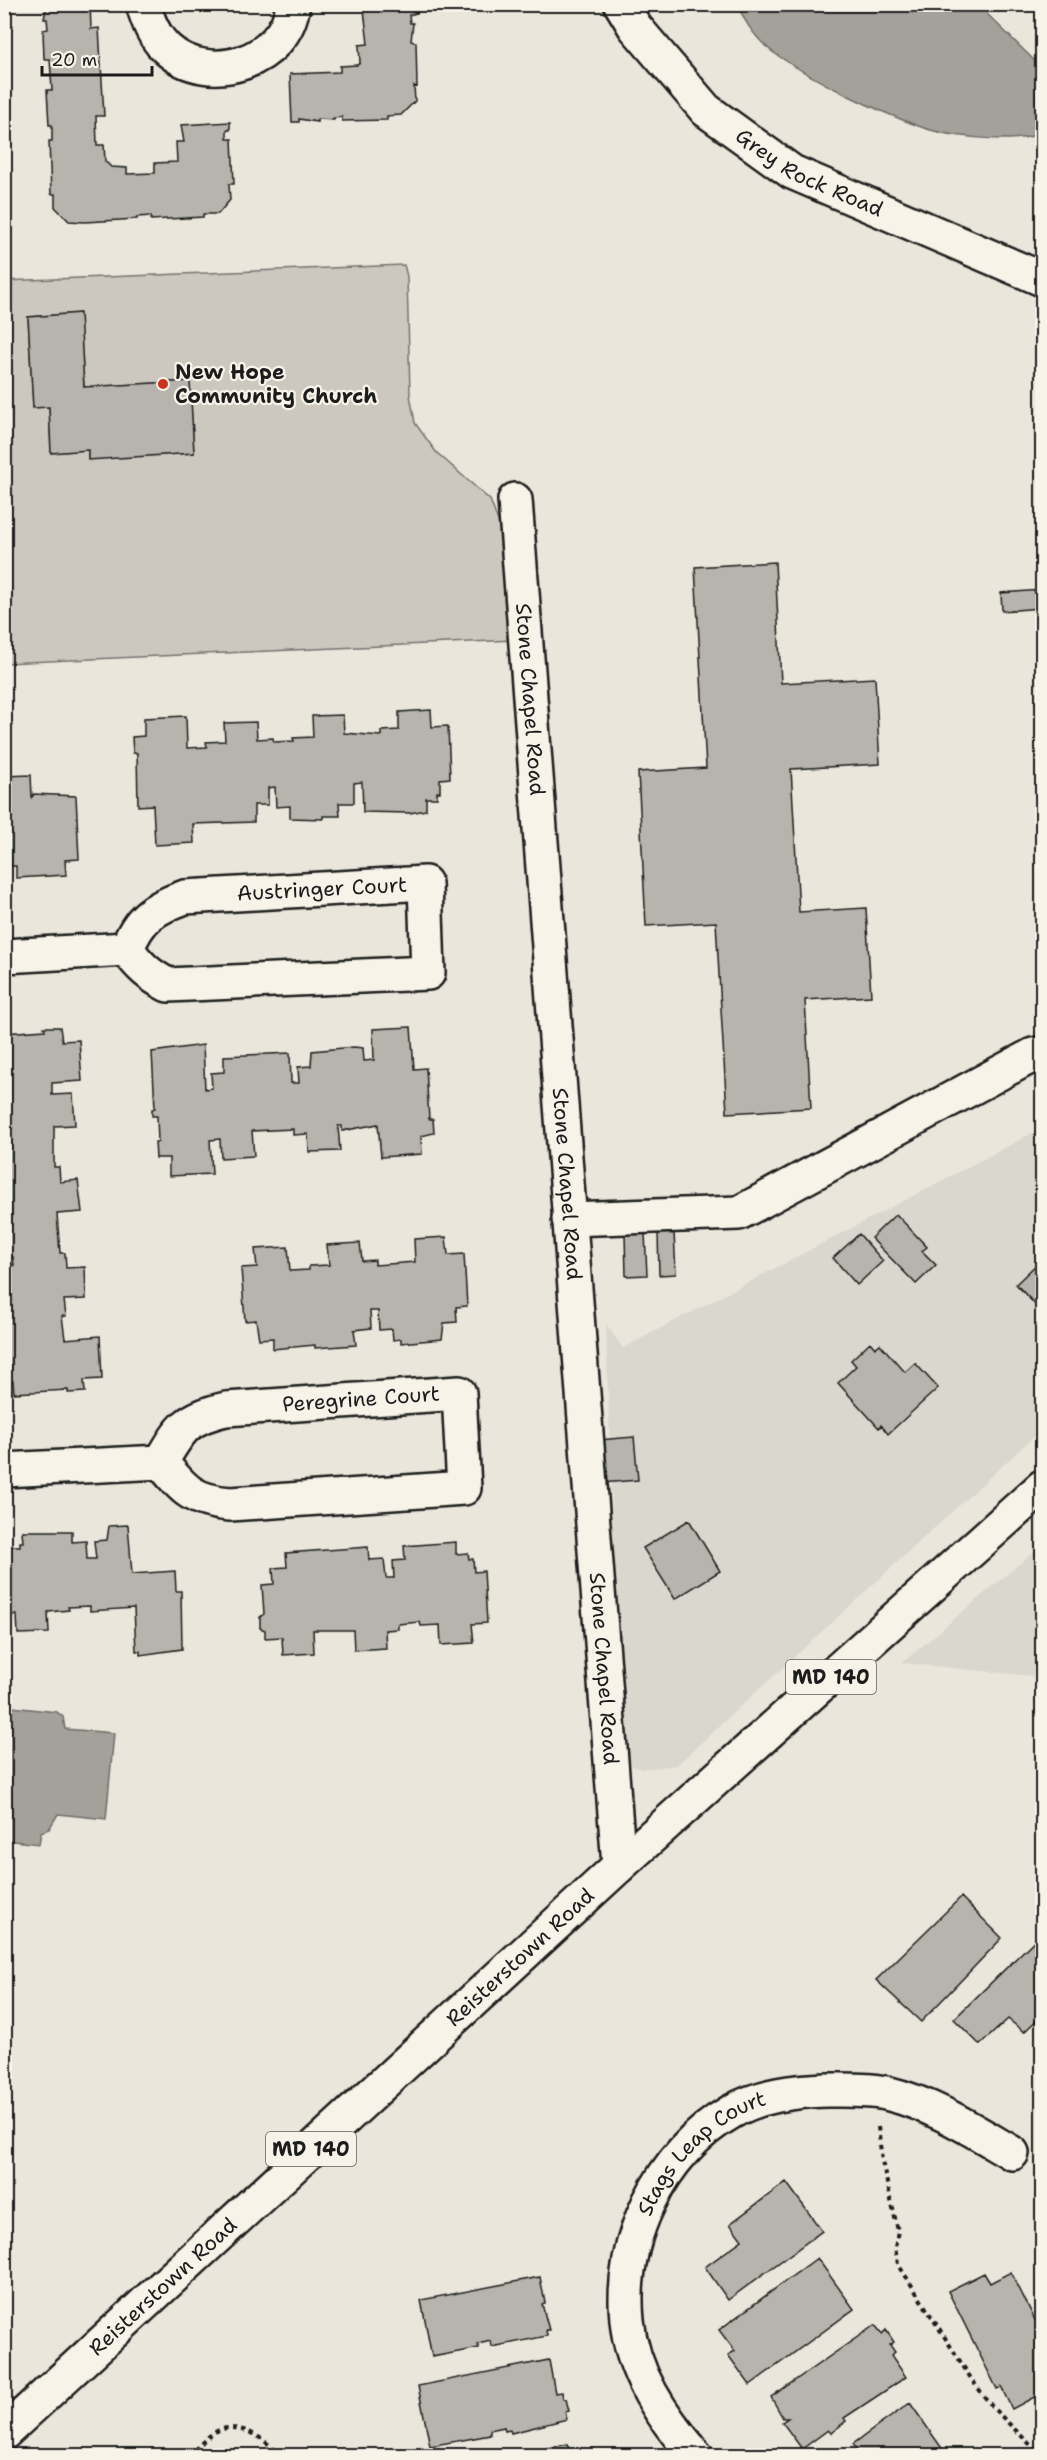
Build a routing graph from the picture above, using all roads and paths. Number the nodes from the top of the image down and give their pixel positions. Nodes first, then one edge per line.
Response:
1 (143, 4) edge
2 (293, 4) edge
3 (621, 4) edge
4 (1042, 279) edge
5 (515, 500) dead end
6 (127, 949) junction
7 (4, 956) edge
8 (1042, 1053) edge
9 (568, 1219) junction
10 (161, 1462) junction
11 (4, 1470) edge
12 (1042, 1487) edge
13 (619, 1866) junction
14 (885, 2093) junction
15 (1012, 2153) dead end
16 (4, 2433) edge
17 (1042, 2454) edge
18 (188, 2456) edge
19 (277, 2456) edge
20 (696, 2456) edge

1 - 2 street
3 - 4 street, Grey Rock Road
5 - 9 street, Stone Chapel Road
6 - 6 street, Austringer Court
6 - 7 street
8 - 9 street
9 - 13 street, Stone Chapel Road
10 - 10 street, Peregrine Court
10 - 11 street
12 - 13 street, Reisterstown Road / MD 140
13 - 16 street, Reisterstown Road / MD 140
14 - 15 street, Stags Leap Court
14 - 17 path
14 - 20 street, Stags Leap Court
18 - 19 path

